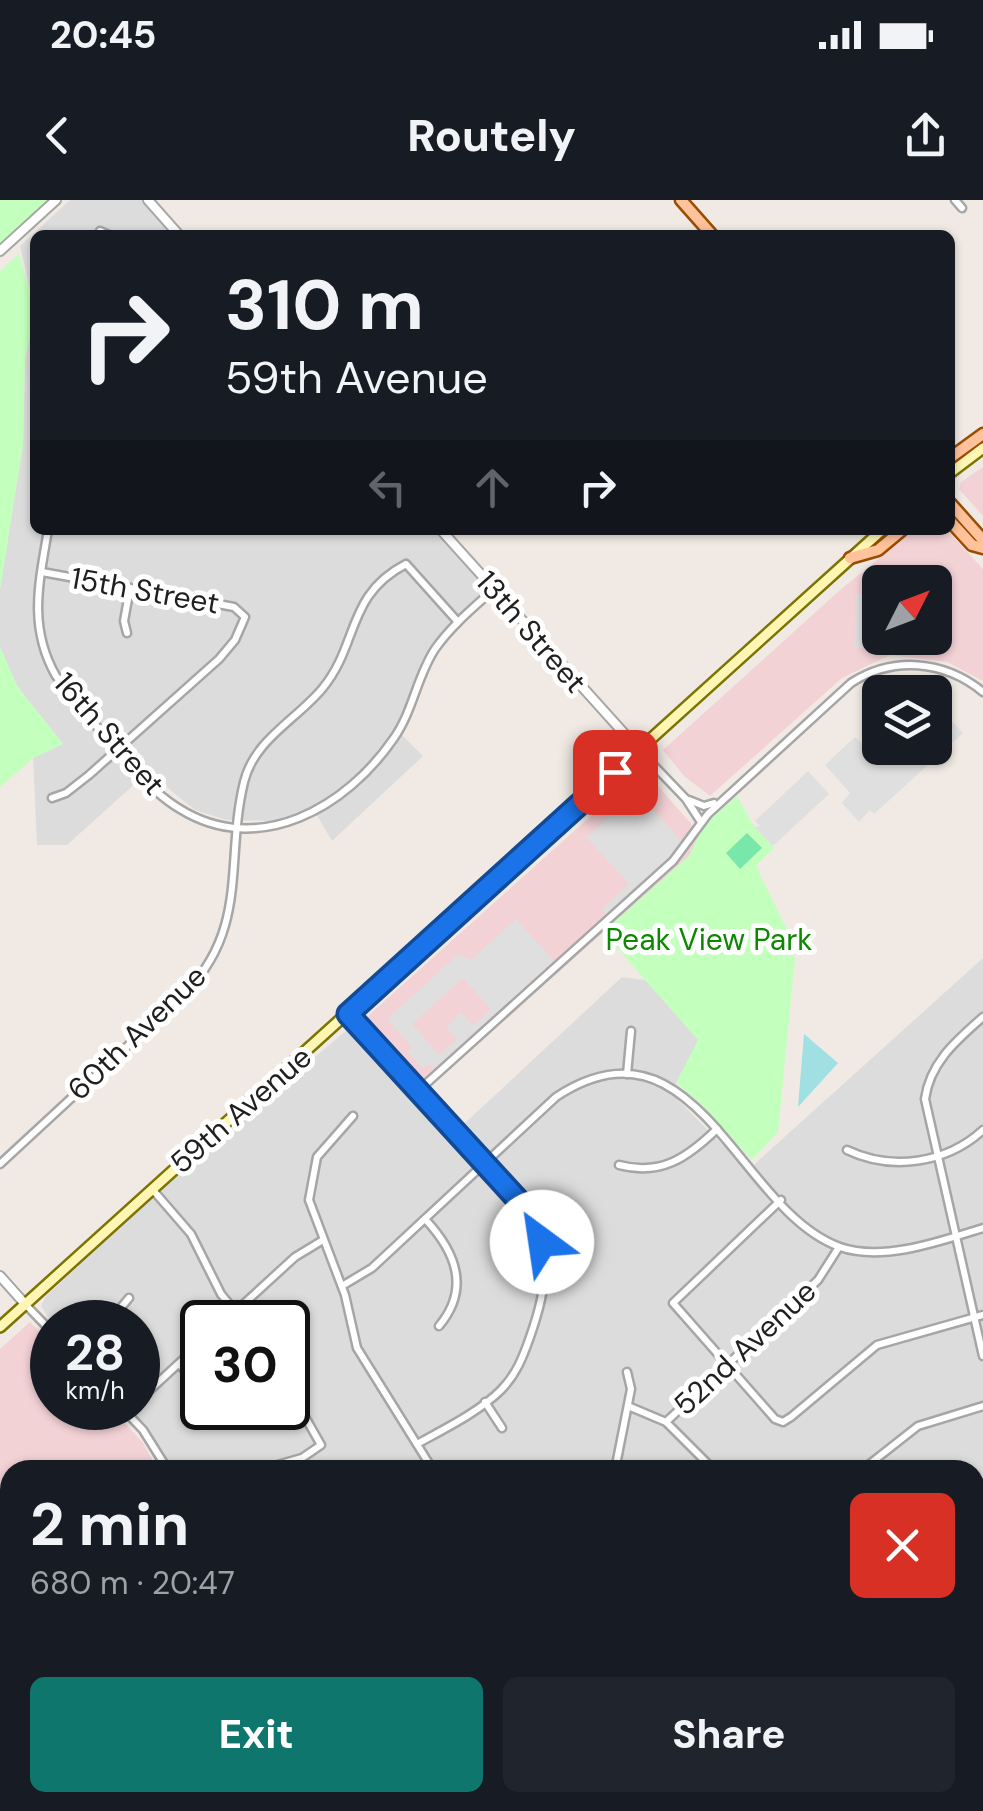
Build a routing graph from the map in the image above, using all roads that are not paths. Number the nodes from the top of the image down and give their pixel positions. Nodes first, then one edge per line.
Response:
1 (56, 200) edge
2 (148, 200) edge
3 (681, 200) edge
4 (955, 200) edge
5 (962, 208) dead end
6 (175, 230) edge
7 (708, 230) edge
8 (0, 251) edge
9 (983, 434) edge
10 (983, 448) edge
11 (955, 454) edge
12 (955, 469) edge
13 (955, 509) edge
14 (955, 526) edge
15 (48, 535) edge
16 (445, 535) edge
17 (876, 535) edge
18 (896, 535) edge
19 (983, 540) edge
20 (983, 548) edge
21 (850, 558) junction
22 (42, 572) junction
23 (130, 588) junction
24 (494, 590) junction
25 (458, 622) junction
26 (127, 633) dead end
27 (983, 692) edge
28 (119, 748) junction
29 (639, 750) junction
30 (736, 788) junction
31 (52, 798) dead end
32 (686, 798) junction
33 (701, 822) junction
34 (240, 829) junction
35 (348, 1014) junction
36 (983, 1017) edge
37 (631, 1031) dead end
38 (627, 1074) junction
39 (418, 1091) junction
40 (352, 1116) dead end
41 (717, 1129) junction
42 (983, 1130) edge
43 (846, 1150) dead end
44 (936, 1156) junction
45 (484, 1163) junction
46 (0, 1164) edge
47 (619, 1164) dead end
48 (151, 1188) junction
49 (780, 1200) junction
50 (424, 1219) junction
51 (983, 1228) edge
52 (954, 1236) junction
53 (323, 1240) junction
54 (571, 1247) dead end
55 (840, 1247) junction
56 (545, 1252) junction
57 (0, 1276) edge
58 (342, 1286) junction
59 (225, 1300) edge
60 (248, 1300) edge
61 (25, 1304) junction
62 (30, 1309) edge
63 (983, 1315) edge
64 (974, 1318) junction
65 (440, 1326) dead end
66 (0, 1327) edge
67 (983, 1356) edge
68 (179, 1364) edge
69 (726, 1364) junction
70 (627, 1372) dead end
71 (160, 1381) edge
72 (485, 1402) junction
73 (628, 1406) junction
74 (983, 1406) edge
75 (666, 1422) junction
76 (310, 1423) edge
77 (502, 1428) dead end
78 (143, 1430) edge
79 (418, 1444) junction
80 (162, 1460) edge
81 (294, 1460) edge
82 (427, 1460) edge
83 (618, 1460) edge
84 (703, 1460) edge
85 (874, 1460) edge

1 - 8 street
2 - 6 street
3 - 7 main road
4 - 5 street
9 - 11 main road
10 - 12 main road
13 - 19 main road
14 - 20 main road
15 - 22 street, 16th Street
16 - 24 street, 13th Street
17 - 21 main road, 59th Avenue
18 - 21 main road
21 - 29 main road, 59th Avenue
22 - 23 street, 15th Street
22 - 28 street, 16th Street
23 - 26 street
23 - 28 street, 15th Street
24 - 25 street
24 - 29 street, 13th Street
25 - 34 street
25 - 34 street, 60th Avenue
27 - 30 street
28 - 31 street
28 - 34 street, 16th Street
29 - 32 street, 13th Street
29 - 35 main road, 59th Avenue
30 - 32 street
30 - 33 street
32 - 33 street, 13th Street
33 - 39 street
34 - 46 street, 60th Avenue
35 - 39 street
35 - 48 main road, 59th Avenue
36 - 44 street
37 - 38 street
38 - 41 street
38 - 45 street
39 - 45 street
40 - 53 street
41 - 47 street
41 - 49 street
42 - 44 street
43 - 44 street
44 - 52 street
45 - 50 street
45 - 56 street
48 - 59 street
48 - 61 main road, 59th Avenue
49 - 55 street
49 - 69 street
50 - 58 street
50 - 65 street
51 - 52 street
52 - 55 street
52 - 64 street
53 - 58 street
53 - 60 street
54 - 56 street
55 - 69 street, 52nd Avenue
56 - 72 street
57 - 61 street
58 - 79 street
61 - 62 street
61 - 66 main road, 59th Avenue
63 - 64 street
64 - 67 street
64 - 69 street
68 - 71 street
69 - 75 street, 52nd Avenue
70 - 73 street
72 - 77 street
72 - 79 street
73 - 75 street
73 - 83 street
74 - 85 street
75 - 84 street
76 - 81 street
78 - 80 street
79 - 82 street

